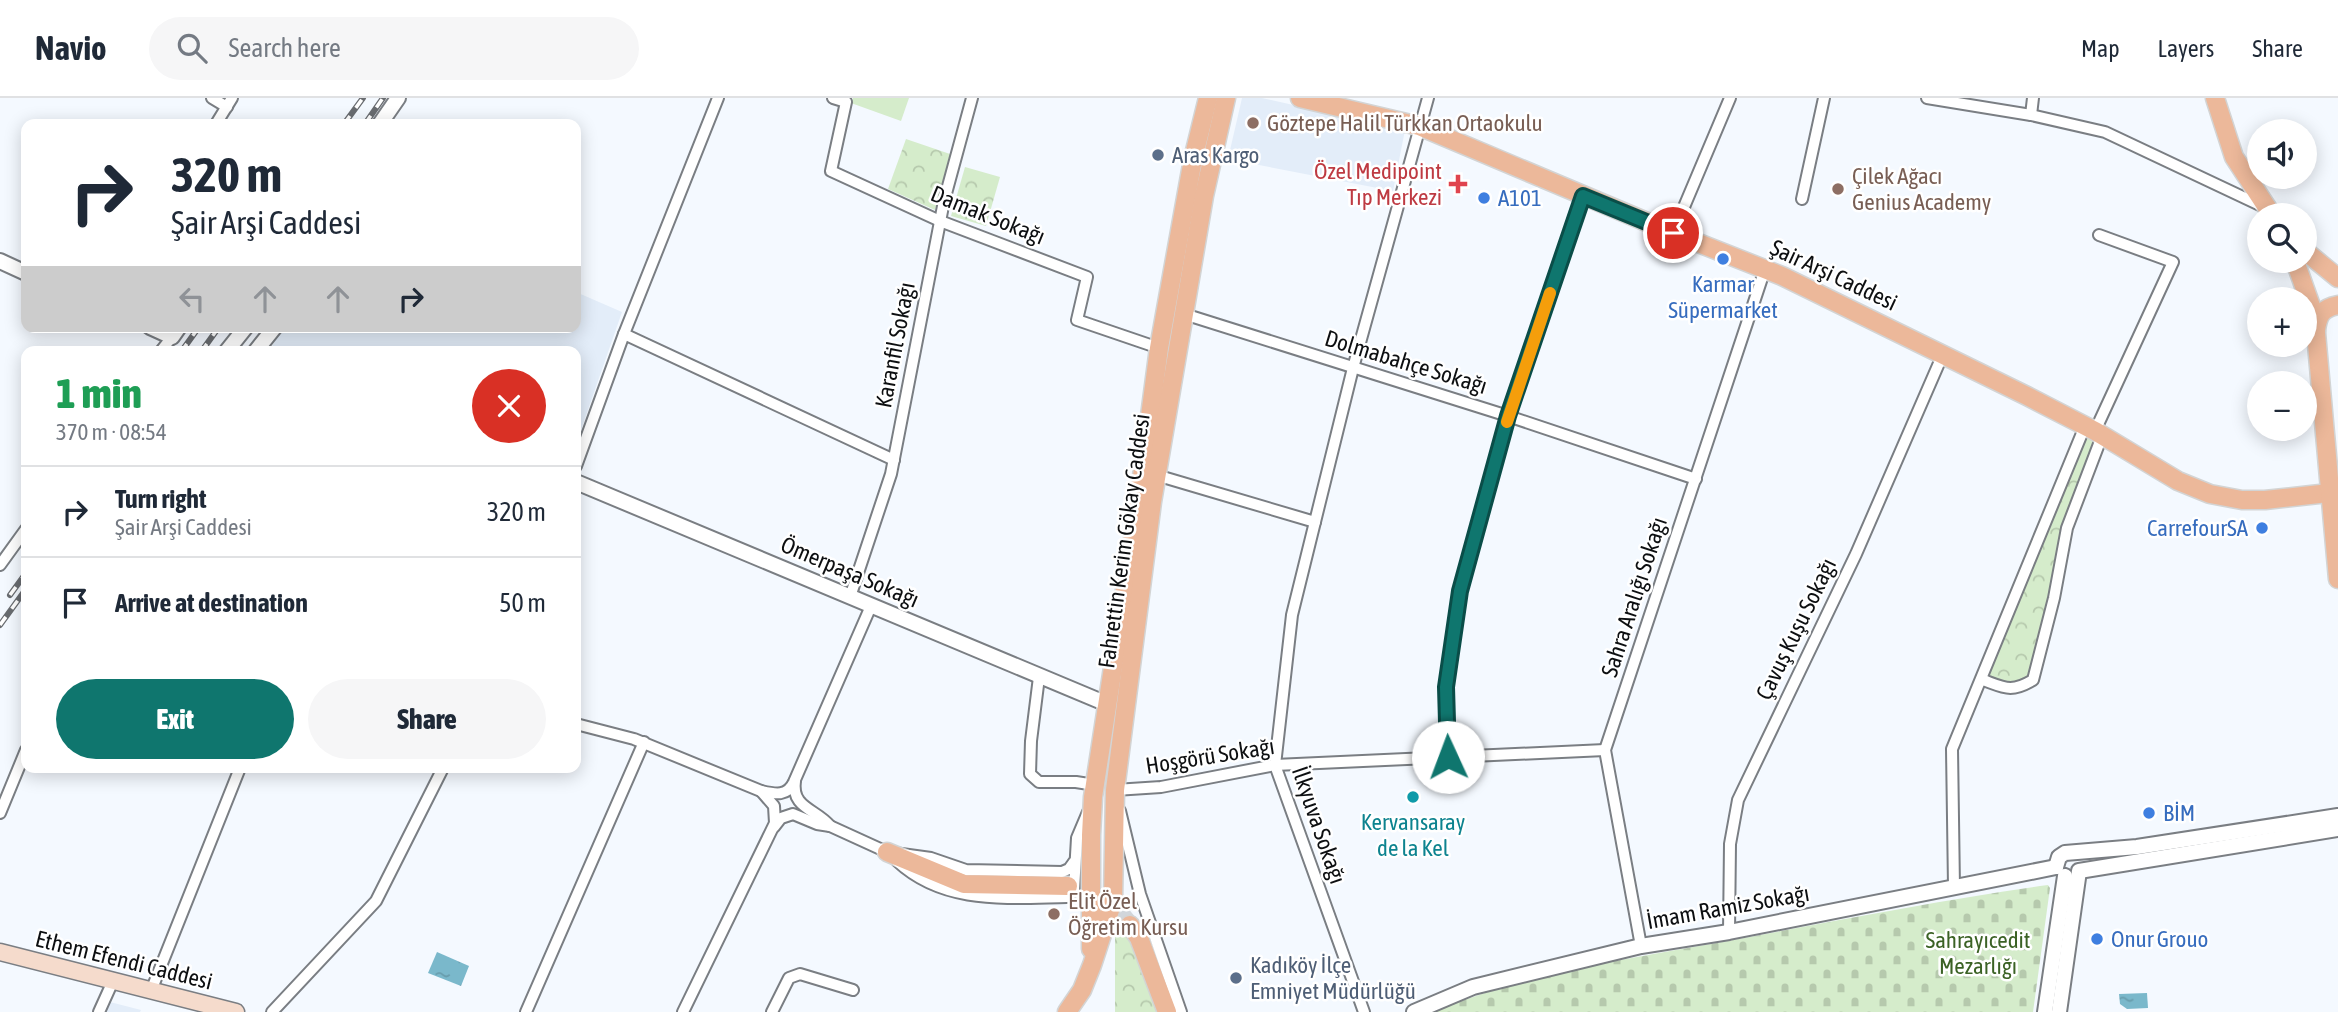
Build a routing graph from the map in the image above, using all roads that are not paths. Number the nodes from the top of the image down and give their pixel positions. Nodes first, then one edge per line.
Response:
1 (212, 98) edge
2 (398, 98) edge
3 (718, 98) edge
4 (833, 98) edge
5 (972, 98) edge
6 (1208, 98) edge
7 (1226, 98) edge
8 (1300, 98) edge
9 (1428, 98) edge
10 (1730, 98) edge
11 (1824, 98) edge
12 (1927, 98) edge
13 (2033, 98) edge
14 (2215, 98) edge
15 (230, 102) edge
16 (2031, 115) junction
17 (219, 119) edge
18 (383, 119) edge
19 (1419, 126) junction
20 (1583, 196) junction
21 (1801, 199) dead end
22 (2252, 203) edge
23 (2265, 203) edge
24 (940, 220) junction
25 (1673, 233) junction
26 (2099, 235) dead end
27 (0, 261) edge
28 (2317, 261) edge
29 (1765, 269) junction
30 (21, 271) edge
31 (2338, 278) edge
32 (2338, 305) edge
33 (1184, 314) junction
34 (2317, 327) edge
35 (624, 334) junction
36 (1158, 348) junction
37 (2317, 348) edge
38 (1943, 354) junction
39 (1353, 368) junction
40 (1508, 416) junction
41 (2322, 422) junction
42 (2094, 431) junction
43 (581, 452) edge
44 (894, 460) junction
45 (2338, 466) edge
46 (1156, 475) junction
47 (1696, 478) junction
48 (581, 484) edge
49 (2333, 493) edge
50 (1315, 522) junction
51 (21, 536) edge
52 (0, 565) edge
53 (2338, 579) edge
54 (850, 597) junction
55 (870, 606) junction
56 (1039, 677) junction
57 (1983, 680) junction
58 (1107, 704) junction
59 (581, 725) edge
60 (644, 742) junction
61 (1605, 750) junction
62 (1448, 757) junction
63 (21, 762) edge
64 (1275, 765) junction
65 (238, 773) edge
66 (440, 773) edge
67 (796, 778) junction
68 (1095, 785) junction
69 (1115, 790) junction
70 (761, 791) junction
71 (0, 813) edge
72 (2338, 816) edge
73 (831, 826) junction
74 (774, 827) junction
75 (2338, 829) edge
76 (887, 852) junction
77 (2068, 852) junction
78 (1074, 859) junction
79 (2079, 870) junction
80 (2060, 872) junction
81 (1068, 886) tunnel mouth
82 (1954, 887) junction
83 (1130, 925) tunnel mouth
84 (1729, 932) junction
85 (1641, 946) junction
86 (0, 952) edge
87 (113, 981) junction
88 (1082, 989) junction
89 (151, 990) junction
90 (852, 990) dead end
91 (99, 1012) edge
92 (236, 1012) edge
93 (272, 1012) edge
94 (526, 1012) edge
95 (683, 1012) edge
96 (772, 1012) edge
97 (1067, 1012) edge
98 (1167, 1012) edge
99 (1181, 1012) edge
100 (1364, 1012) edge
101 (1414, 1012) edge
102 (2045, 1012) edge
103 (2059, 1012) edge

1 - 15 street
2 - 18 street
3 - 35 street
4 - 24 street, Damak Sokağı
5 - 24 street, Karanfil Sokağı
6 - 36 main road, Fahrettin Kerim Gökay Caddesi
7 - 33 main road, Fahrettin Kerim Gökay Caddesi
8 - 19 main road, Şair Arşi Caddesi
9 - 19 street, İlkyuva Sokağı
10 - 25 street
11 - 21 street
12 - 16 street
13 - 16 street
14 - 23 main road
15 - 17 street
16 - 22 street
19 - 20 main road, Şair Arşi Caddesi
19 - 39 street, İlkyuva Sokağı
20 - 25 main road, Şair Arşi Caddesi
20 - 40 street
24 - 36 street, Damak Sokağı
24 - 44 street, Karanfil Sokağı
25 - 29 main road, Şair Arşi Caddesi
26 - 42 street
27 - 30 street
28 - 31 main road
29 - 38 main road, Şair Arşi Caddesi
29 - 47 street, Sahra Aralığı Sokağı
32 - 34 main road
33 - 39 street, Dolmabahçe Sokağı
33 - 46 main road, Fahrettin Kerim Gökay Caddesi
35 - 43 street
35 - 44 street
36 - 58 main road, Fahrettin Kerim Gökay Caddesi
37 - 41 main road
38 - 42 main road, Şair Arşi Caddesi
38 - 84 street, Çavuş Kuşu Sokağı
39 - 40 street, Dolmabahçe Sokağı
39 - 50 street, İlkyuva Sokağı
40 - 47 street, Dolmabahçe Sokağı
40 - 62 street
41 - 45 main road
41 - 49 main road
42 - 49 main road, Şair Arşi Caddesi
42 - 57 street
42 - 57 street
44 - 54 street, Karanfil Sokağı
46 - 50 street
46 - 69 main road, Fahrettin Kerim Gökay Caddesi
47 - 61 street, Sahra Aralığı Sokağı
48 - 54 street, Ömerpaşa Sokağı
49 - 53 main road
50 - 64 street, İlkyuva Sokağı
51 - 52 street
54 - 55 street, Ömerpaşa Sokağı
55 - 56 street, Ömerpaşa Sokağı
55 - 67 street
56 - 58 street, Ömerpaşa Sokağı
56 - 68 street
57 - 82 street
58 - 68 main road, Fahrettin Kerim Gökay Caddesi
59 - 60 street
60 - 70 street
60 - 94 street
61 - 62 street, Hoşgörü Sokağı
61 - 85 street, Sahra Aralığı Sokağı
62 - 64 street, Hoşgörü Sokağı
63 - 71 street
64 - 69 street, Hoşgörü Sokağı
64 - 100 street, İlkyuva Sokağı
65 - 89 street
66 - 93 street
67 - 70 street
67 - 73 street
68 - 78 street
68 - 88 main road, Fahrettin Kerim Gökay Caddesi
69 - 88 main road, Fahrettin Kerim Gökay Caddesi
69 - 99 street
70 - 74 street
72 - 77 street
73 - 74 street
73 - 76 street
74 - 95 street
75 - 79 street
76 - 78 street
76 - 78 street
76 - 81 main road
77 - 79 street
77 - 80 street
79 - 80 street
79 - 103 street
80 - 82 street, İmam Ramiz Sokağı
80 - 102 street
82 - 84 street, İmam Ramiz Sokağı
83 - 98 main road
84 - 85 street, İmam Ramiz Sokağı
85 - 101 street, İmam Ramiz Sokağı
86 - 87 main road, Ethem Efendi Caddesi
87 - 89 main road, Ethem Efendi Caddesi
87 - 91 street
88 - 97 main road, Fahrettin Kerim Gökay Caddesi
89 - 92 main road, Ethem Efendi Caddesi
90 - 96 street

